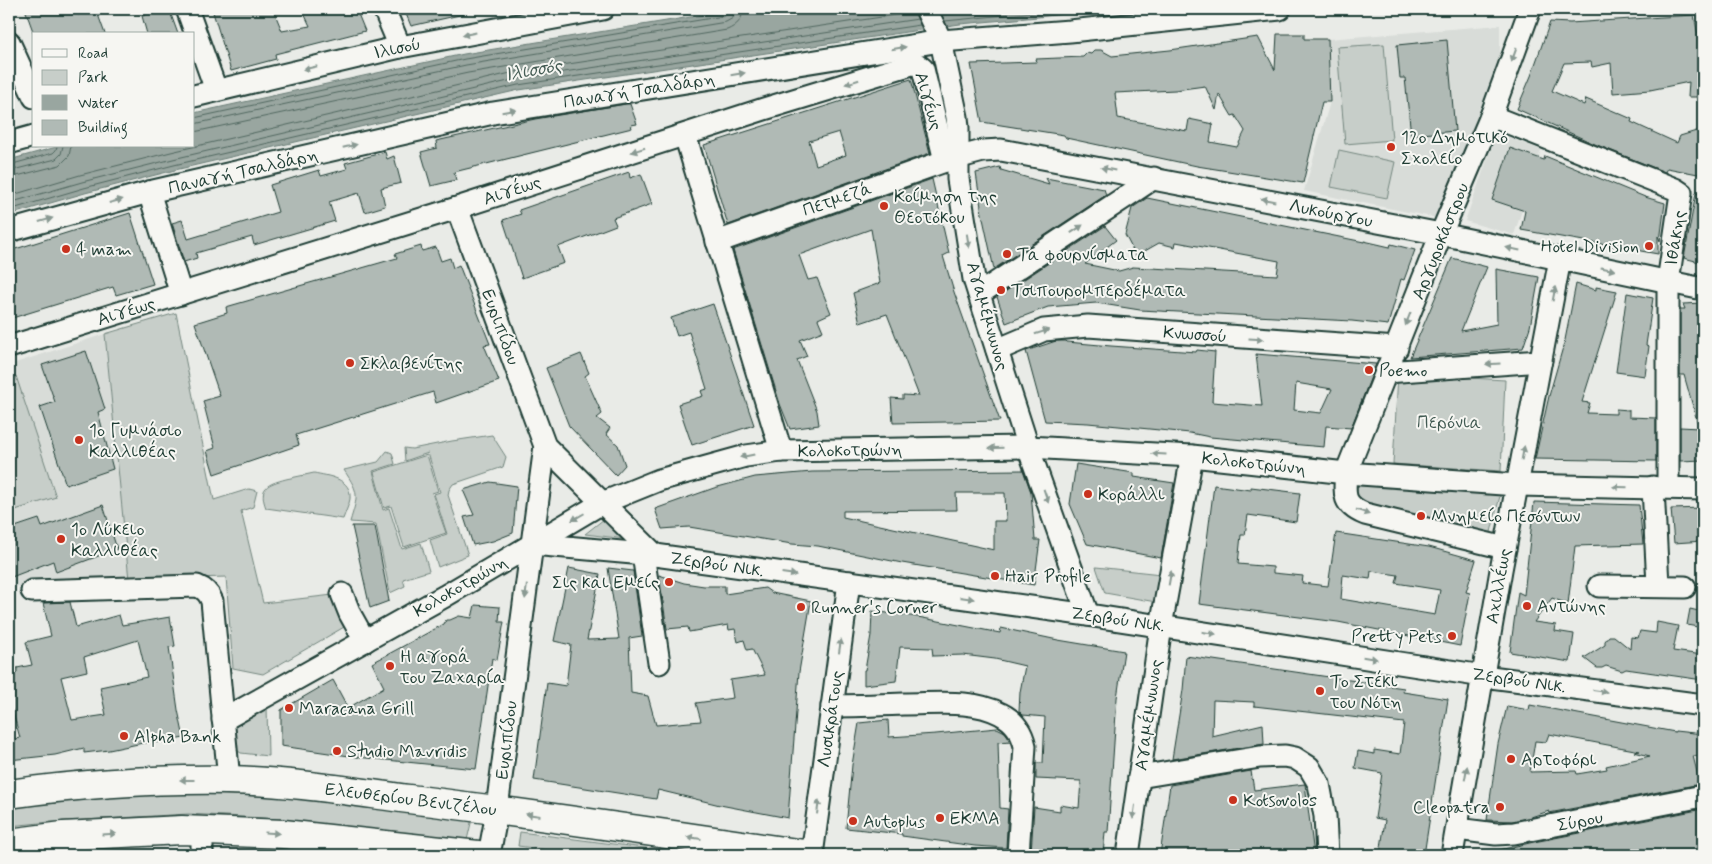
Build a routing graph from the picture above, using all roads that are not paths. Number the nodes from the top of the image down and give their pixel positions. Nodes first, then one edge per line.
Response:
1 (187, 9) edge
2 (384, 9) edge
3 (603, 9) edge
4 (926, 9) edge
5 (1280, 9) edge
6 (1530, 9) edge
7 (503, 18) edge
8 (938, 36) junction
9 (9, 42) edge
10 (400, 47) junction
11 (216, 90) junction
12 (32, 93) edge
13 (195, 96) edge
14 (1491, 116) junction
15 (685, 135) junction
16 (32, 136) edge
17 (9, 142) edge
18 (952, 160) junction
19 (1154, 178) junction
20 (149, 192) junction
21 (457, 208) junction
22 (9, 231) edge
23 (1442, 234) junction
24 (717, 242) junction
25 (1560, 260) junction
26 (1668, 282) junction
27 (1703, 289) edge
28 (181, 294) junction
29 (978, 294) junction
30 (9, 347) edge
31 (1397, 348) junction
32 (996, 350) junction
33 (1541, 361) junction
34 (1386, 372) junction
35 (545, 446) junction
36 (1028, 447) junction
37 (781, 451) junction
38 (1192, 456) junction
39 (1346, 473) junction
40 (1517, 485) junction
41 (1661, 487) junction
42 (1703, 489) edge
43 (602, 503) junction
44 (532, 544) junction
45 (1505, 548) junction
46 (649, 555) junction
47 (849, 582) junction
48 (1658, 585) junction
49 (1599, 586) dead end
50 (1685, 587) dead end
51 (32, 591) dead end
52 (347, 593) dead end
53 (1088, 615) junction
54 (1161, 626) junction
55 (369, 638) junction
56 (659, 663) dead end
57 (1483, 676) junction
58 (1703, 705) edge
59 (832, 706) junction
60 (223, 720) junction
61 (1139, 777) junction
62 (229, 780) junction
63 (9, 794) edge
64 (1703, 796) edge
65 (497, 810) junction
66 (1457, 828) junction
67 (9, 843) edge
68 (202, 843) edge
69 (72, 846) edge
70 (382, 850) edge
71 (478, 855) edge
72 (489, 855) edge
73 (812, 855) edge
74 (1018, 855) edge
75 (1128, 855) edge
76 (1326, 855) edge
77 (1452, 855) edge

1 - 11 street
2 - 10 street
3 - 7 street, Ιλισού
4 - 8 street, Αγαμέμνωνος
5 - 8 street, Παναγή Τσαλδάρη
6 -> 14 street, Αργυροκάστρου
7 -> 10 street, Ιλισού
8 - 18 street, Αγαμέμνωνος
20 -> 8 street, Παναγή Τσαλδάρη
9 - 12 street
10 -> 11 street, Ιλισού
11 - 13 street, Ιλισού
14 - 23 street, Αργυροκάστρου
14 - 26 street, Ιθάκης
18 -> 15 street, Αιγέως
15 -> 21 street, Αιγέως
15 - 24 street
16 - 17 street
19 -> 18 street, Λυκούργου
18 - 24 street, Πετμεζά
18 -> 29 street, Αγαμέμνωνος
23 -> 19 street, Λυκούργου
29 -> 19 street
22 -> 20 street, Παναγή Τσαλδάρη
20 - 28 street
21 - 28 street, Αιγέως
21 - 35 street, Ευριπίδου
25 -> 23 street, Λυκούργου
23 -> 31 street, Αργυροκάστρου
24 - 37 street
25 -> 26 street, Λυκούργου
33 -> 25 street, Αχιλλέως
26 - 27 street, Λυκούργου
26 - 41 street, Ιθάκης
28 - 30 street, Αιγέως
29 - 32 street, Αγαμέμνωνος
32 -> 31 street, Κνωσσού
31 - 34 street, Αργυροκάστρου
32 - 36 street, Αγαμέμνωνος
33 -> 34 street
40 -> 33 street, Αχιλλέως
34 - 39 street, Αργυροκάστρου
35 - 43 street, Ευριπίδου
35 - 44 street, Ευριπίδου
36 -> 37 street, Κολοκοτρώνη
38 -> 36 street, Κολοκοτρώνη
36 -> 53 street, Αγαμέμνωνος
37 -> 43 street, Κολοκοτρώνη
38 - 39 street, Κολοκοτρώνη
54 -> 38 street, Αγαμέμνωνος
39 - 40 street, Κολοκοτρώνη
39 -> 45 street
41 -> 40 street, Κολοκοτρώνη
40 - 45 street, Αχιλλέως
41 - 42 street, Κολοκοτρώνη
41 - 48 street, Ιθάκης
43 -> 44 street, Κολοκοτρώνη
43 - 46 street, Ευριπίδου
44 - 46 street, Ζερβού Νικ.
44 - 55 street, Κολοκοτρώνη
44 -> 65 street, Ευριπίδου
45 - 57 street, Αχιλλέως
46 -> 47 street, Ζερβού Νικ.
46 - 56 street
47 -> 53 street, Ζερβού Νικ.
59 -> 47 street, Λυσικράτους
48 - 49 street
48 - 50 street
51 - 60 street
52 - 55 street
53 - 54 street, Ζερβού Νικ.
54 -> 57 street, Ζερβού Νικ.
54 - 61 street, Αγαμέμνωνος
55 - 60 street, Κολοκοτρώνη
57 -> 58 street, Ζερβού Νικ.
66 -> 57 street, Αχιλλέως
73 -> 59 street, Λυσικράτους
59 - 74 street
60 - 62 street
61 -> 75 street, Αγαμέμνωνος
61 - 76 street
62 -> 63 main road, Ελευθερίου Βενιζέλου
62 - 65 main road, Ελευθερίου Βενιζέλου
64 - 66 street, Σύρου
65 - 72 street, Ευριπίδου
73 -> 65 main road, Ελευθερίου Βενιζέλου
66 - 77 street, Αχιλλέως
67 - 69 main road
69 -> 68 main road
68 -> 70 main road
70 - 71 main road

